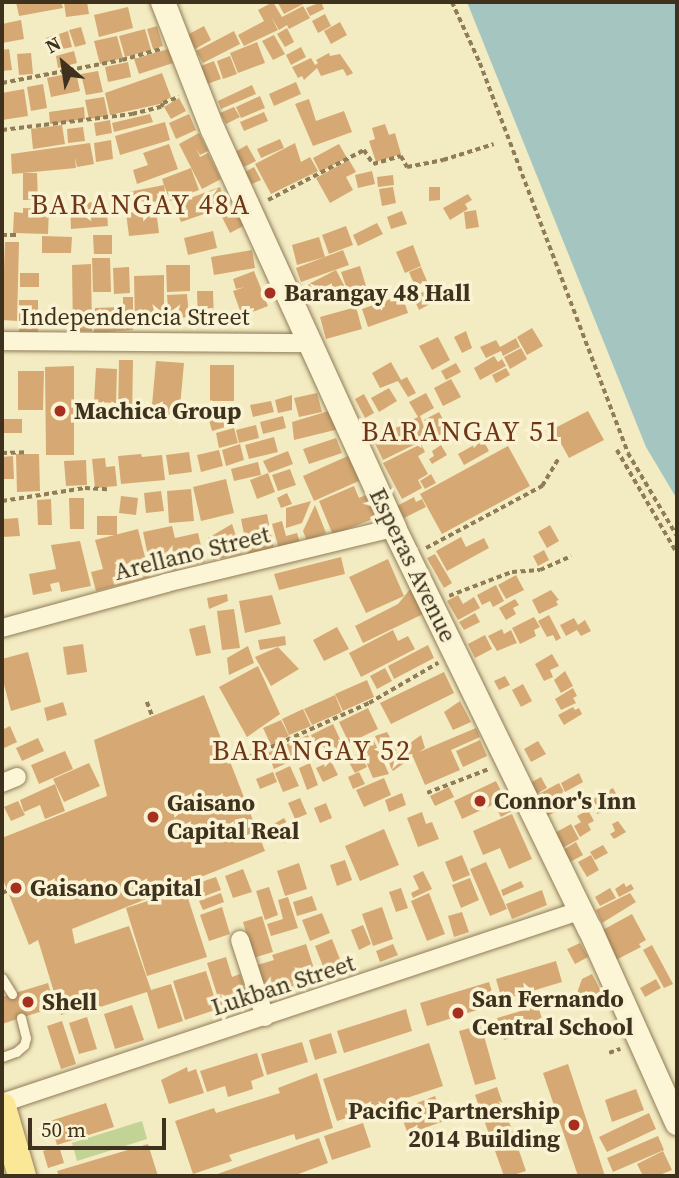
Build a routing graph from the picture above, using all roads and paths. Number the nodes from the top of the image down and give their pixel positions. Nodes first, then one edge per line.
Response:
1 (163, 2) edge
2 (452, 2) edge
3 (177, 42) junction
4 (2, 83) edge
5 (196, 90) junction
6 (2, 130) edge
7 (494, 144) dead end
8 (250, 209) junction
9 (2, 235) edge
10 (18, 235) dead end
11 (2, 341) edge
12 (310, 342) junction
13 (617, 450) dead end
14 (27, 452) dead end
15 (2, 453) edge
16 (559, 458) dead end
17 (107, 489) dead end
18 (2, 501) edge
19 (394, 528) junction
20 (677, 536) edge
21 (677, 554) edge
22 (571, 556) dead end
23 (409, 558) junction
24 (429, 600) junction
25 (2, 628) edge
26 (455, 653) junction
27 (147, 702) dead end
28 (152, 715) dead end
29 (240, 761) dead end
30 (507, 761) junction
31 (427, 793) dead end
32 (9, 890) dead end
33 (2, 893) edge
34 (579, 911) junction
35 (240, 940) dead end
36 (2, 978) edge
37 (12, 994) dead end
38 (265, 1017) junction
39 (20, 1018) dead end
40 (2, 1057) edge
41 (2, 1110) edge
42 (677, 1123) edge
43 (22, 1176) edge

1 - 3 street, Esperas Avenue
2 - 20 path
3 - 4 path
3 - 5 street, Esperas Avenue
5 - 6 path
5 - 8 street, Esperas Avenue
7 - 8 path
8 - 12 street, Esperas Avenue
9 - 10 path
11 - 12 street, Independencia Street
12 - 19 street, Esperas Avenue
13 - 21 path
14 - 15 path
16 - 23 path
17 - 18 path
19 - 23 street, Esperas Avenue
19 - 25 street, Arellano Street
22 - 24 path
23 - 24 street, Esperas Avenue
24 - 26 street, Esperas Avenue
26 - 29 path
26 - 30 street, Esperas Avenue
27 - 28 path
30 - 31 path
30 - 34 street, Esperas Avenue
32 - 33 path
34 - 38 street, Lukban Street
34 - 42 street, Esperas Avenue
35 - 38 street
36 - 37 lane
38 - 41 street, Lukban Street
39 - 40 lane
41 - 43 main road

